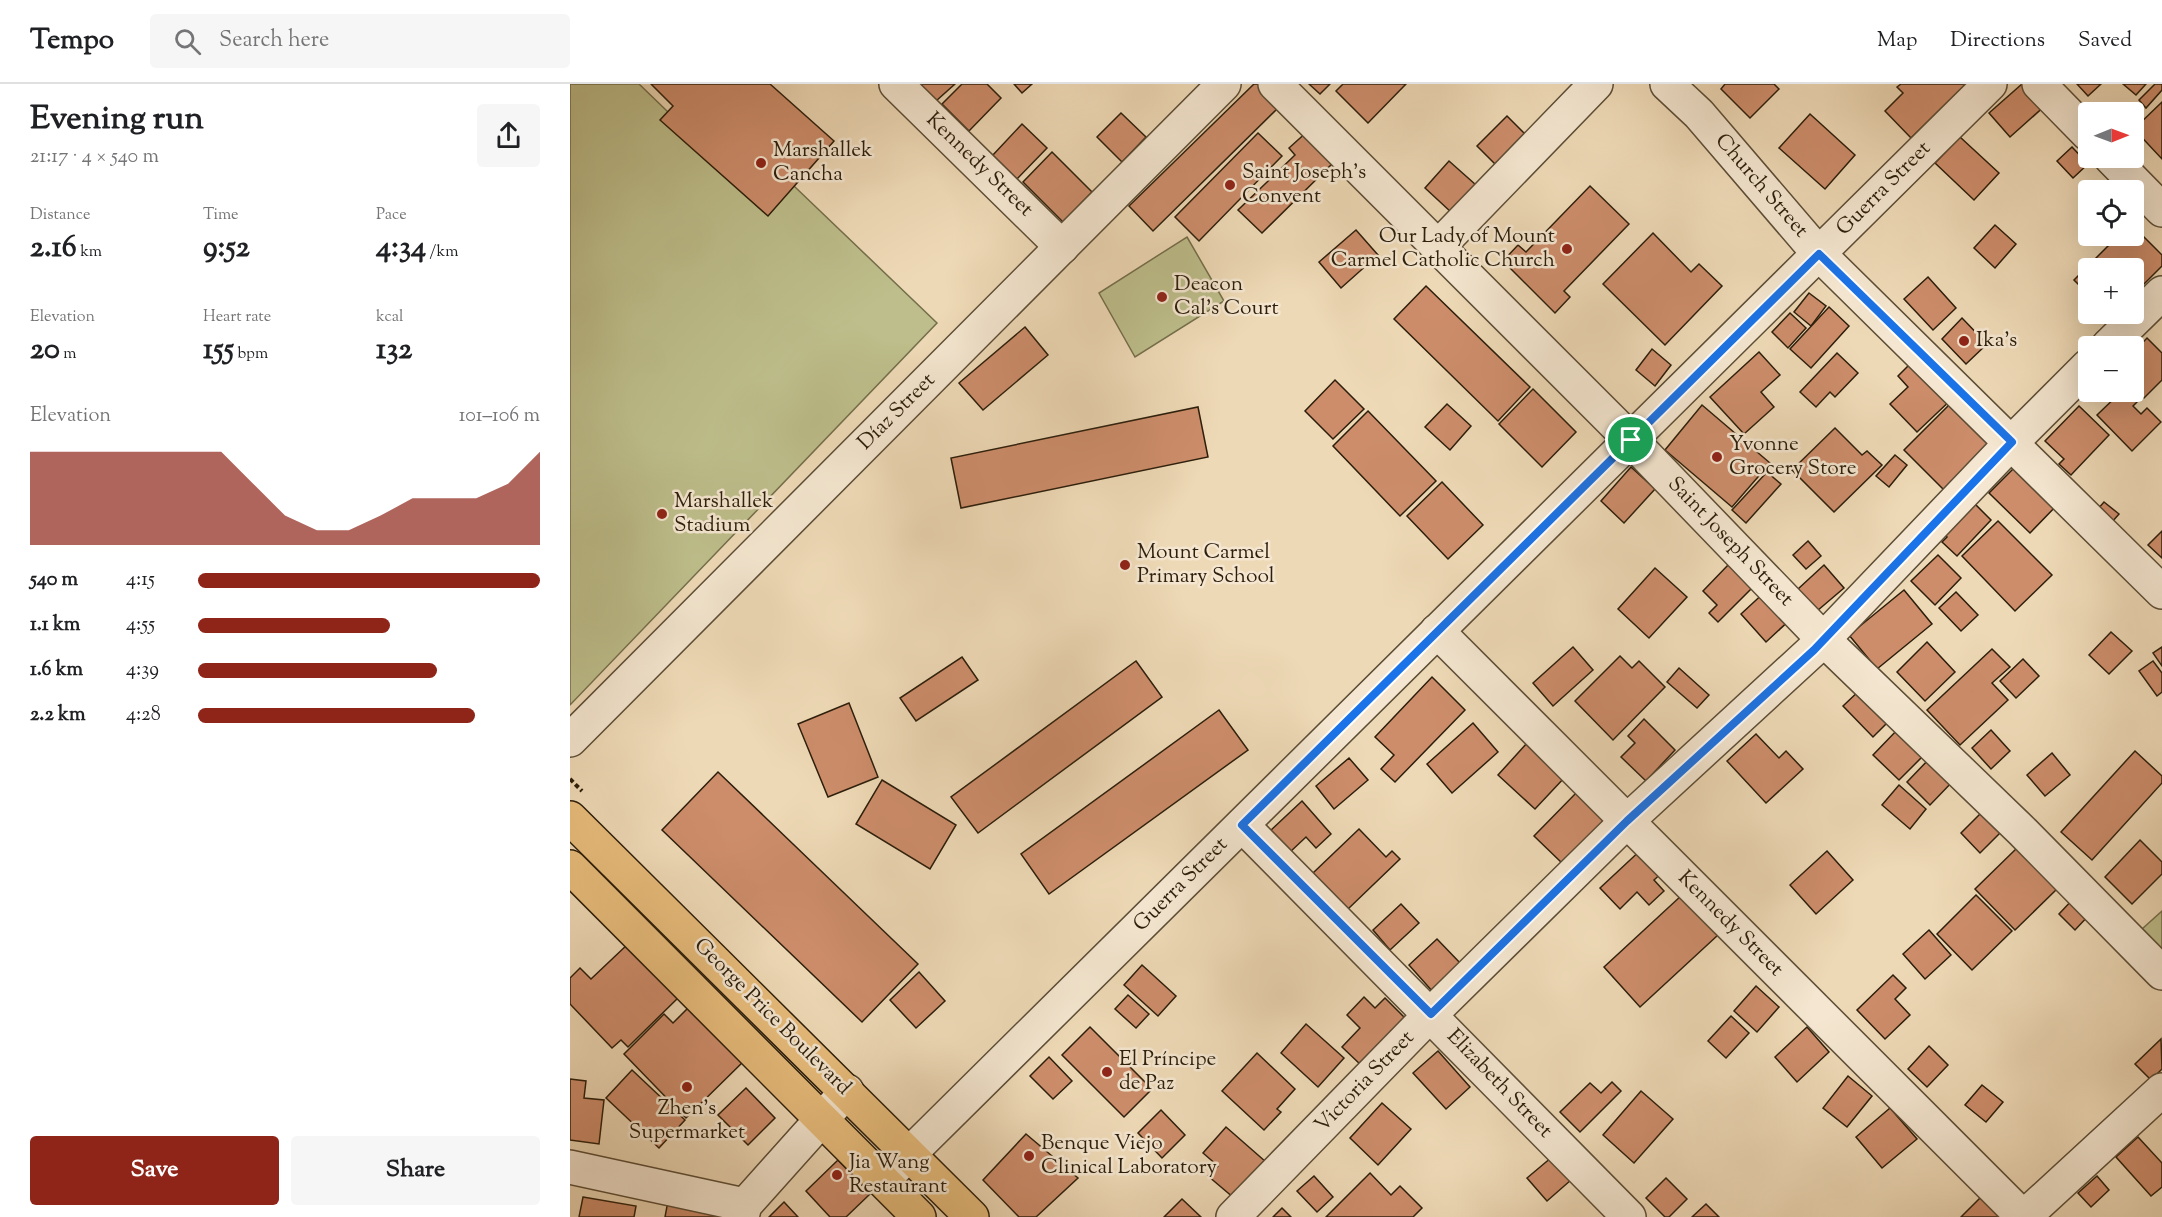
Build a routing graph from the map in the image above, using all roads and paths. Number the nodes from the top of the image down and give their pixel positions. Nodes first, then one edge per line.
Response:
1 (896, 84) edge
2 (1224, 84) edge
3 (1275, 84) edge
4 (1596, 84) edge
5 (1667, 84) edge
6 (1990, 84) edge
7 (2039, 84) edge
8 (2078, 124) edge
9 (2120, 168) edge
10 (2162, 210) edge
11 (1062, 247) junction
12 (1438, 247) junction
13 (1819, 254) junction
14 (2162, 293) edge
15 (2118, 336) edge
16 (2078, 376) edge
17 (1631, 440) junction
18 (2012, 442) junction
19 (2162, 592) edge
20 (1437, 632) junction
21 (1824, 640) junction
22 (570, 740) edge
23 (1627, 821) junction
24 (571, 822) edge
25 (1242, 825) junction
26 (570, 867) edge
27 (2162, 973) edge
28 (1431, 1014) junction
29 (2162, 1090) edge
30 (847, 1091) junction
31 (821, 1118) junction
32 (909, 1154) junction
33 (570, 1167) edge
34 (883, 1180) junction
35 (743, 1211) edge
36 (919, 1217) edge
37 (972, 1217) edge
38 (1233, 1217) edge
39 (1628, 1217) edge
40 (2024, 1217) edge

1 - 11 street, Kennedy Street
2 - 11 street, Díaz Street
3 - 12 street, Saint Joseph Street
4 - 12 street
5 - 13 street, Church Street
6 - 13 street, Guerra Street
7 - 8 street
9 - 10 street
11 - 22 street, Díaz Street
12 - 17 street, Saint Joseph Street
13 - 17 street, Guerra Street
13 - 18 street, Church Street
14 - 15 street
16 - 18 street, Victoria Street
17 - 20 street, Guerra Street
17 - 21 street, Saint Joseph Street
18 - 19 street, Church Street
18 - 21 street, Victoria Street
20 - 23 street, Kennedy Street
20 - 25 street, Guerra Street
21 - 23 street, Victoria Street
21 - 27 street, Saint Joseph Street
23 - 28 street, Victoria Street
23 - 40 street, Kennedy Street
24 - 30 highway, George Price Boulevard
25 - 28 street, Elizabeth Street
25 - 32 street, Guerra Street
26 - 31 highway, George Price Boulevard
28 - 38 street, Victoria Street
28 - 39 street, Elizabeth Street
29 - 40 street
30 - 31 street
30 - 32 highway, George Price Boulevard
31 - 34 highway, George Price Boulevard
31 - 35 street
32 - 34 street, Guerra Street
32 - 37 highway, George Price Boulevard
33 - 35 street
34 - 36 highway, George Price Boulevard

